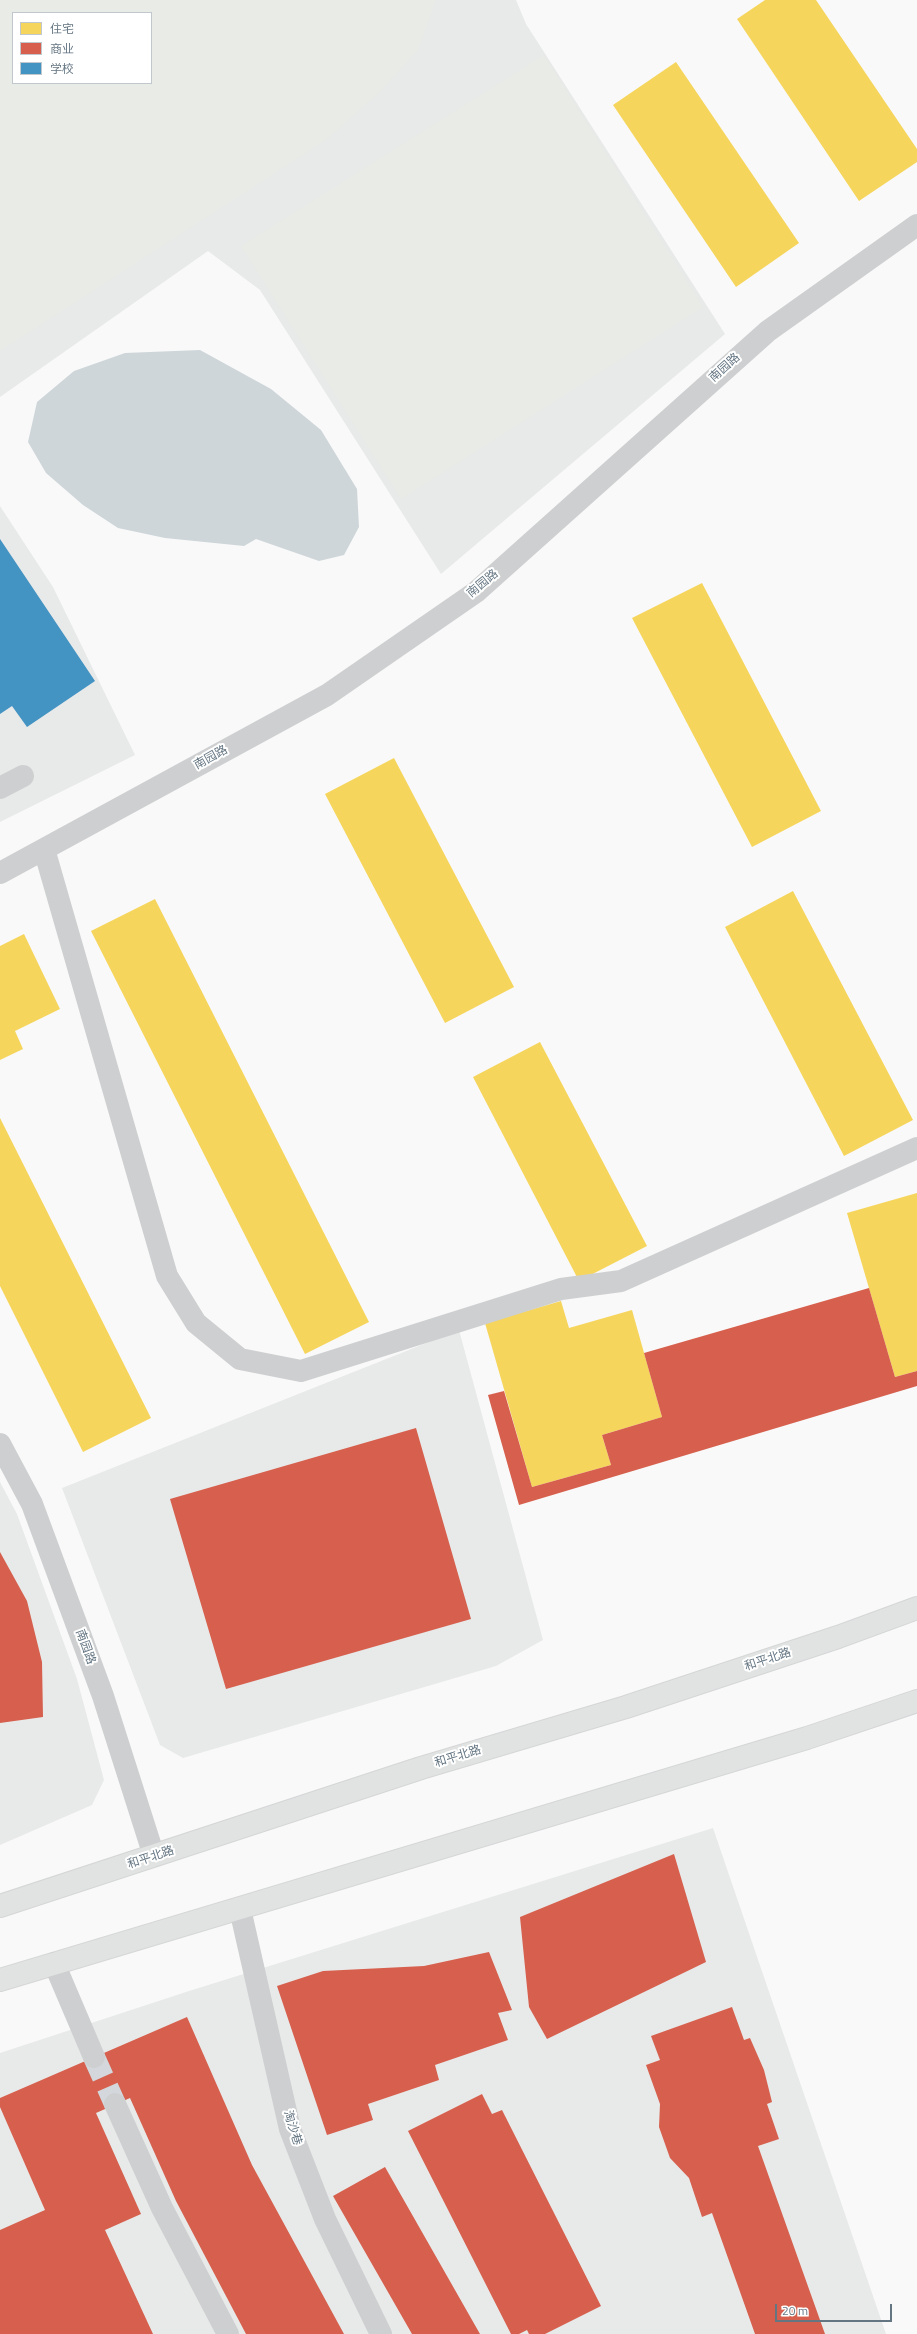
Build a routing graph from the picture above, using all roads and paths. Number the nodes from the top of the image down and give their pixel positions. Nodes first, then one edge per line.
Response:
1 (917, 225) edge
2 (23, 776) dead end
3 (0, 788) edge
4 (44, 849) junction
5 (0, 873) edge
6 (917, 1148) edge
7 (0, 1444) edge
8 (917, 1608) edge
9 (917, 1701) edge
10 (154, 1856) junction
11 (0, 1906) edge
12 (240, 1909) junction
13 (54, 1963) junction
14 (0, 1980) edge
15 (94, 2057) tunnel mouth
16 (115, 2104) tunnel mouth
17 (228, 2334) edge
18 (381, 2334) edge

1 - 4 street, 南园路
2 - 3 street
4 - 5 street, 南园路
4 - 6 street
7 - 10 street, 南园路
8 - 10 main road, 和平北路
9 - 12 main road
10 - 11 main road, 和平北路
12 - 13 main road
12 - 18 street, 淘沙巷
13 - 14 main road
13 - 15 street
16 - 17 street

